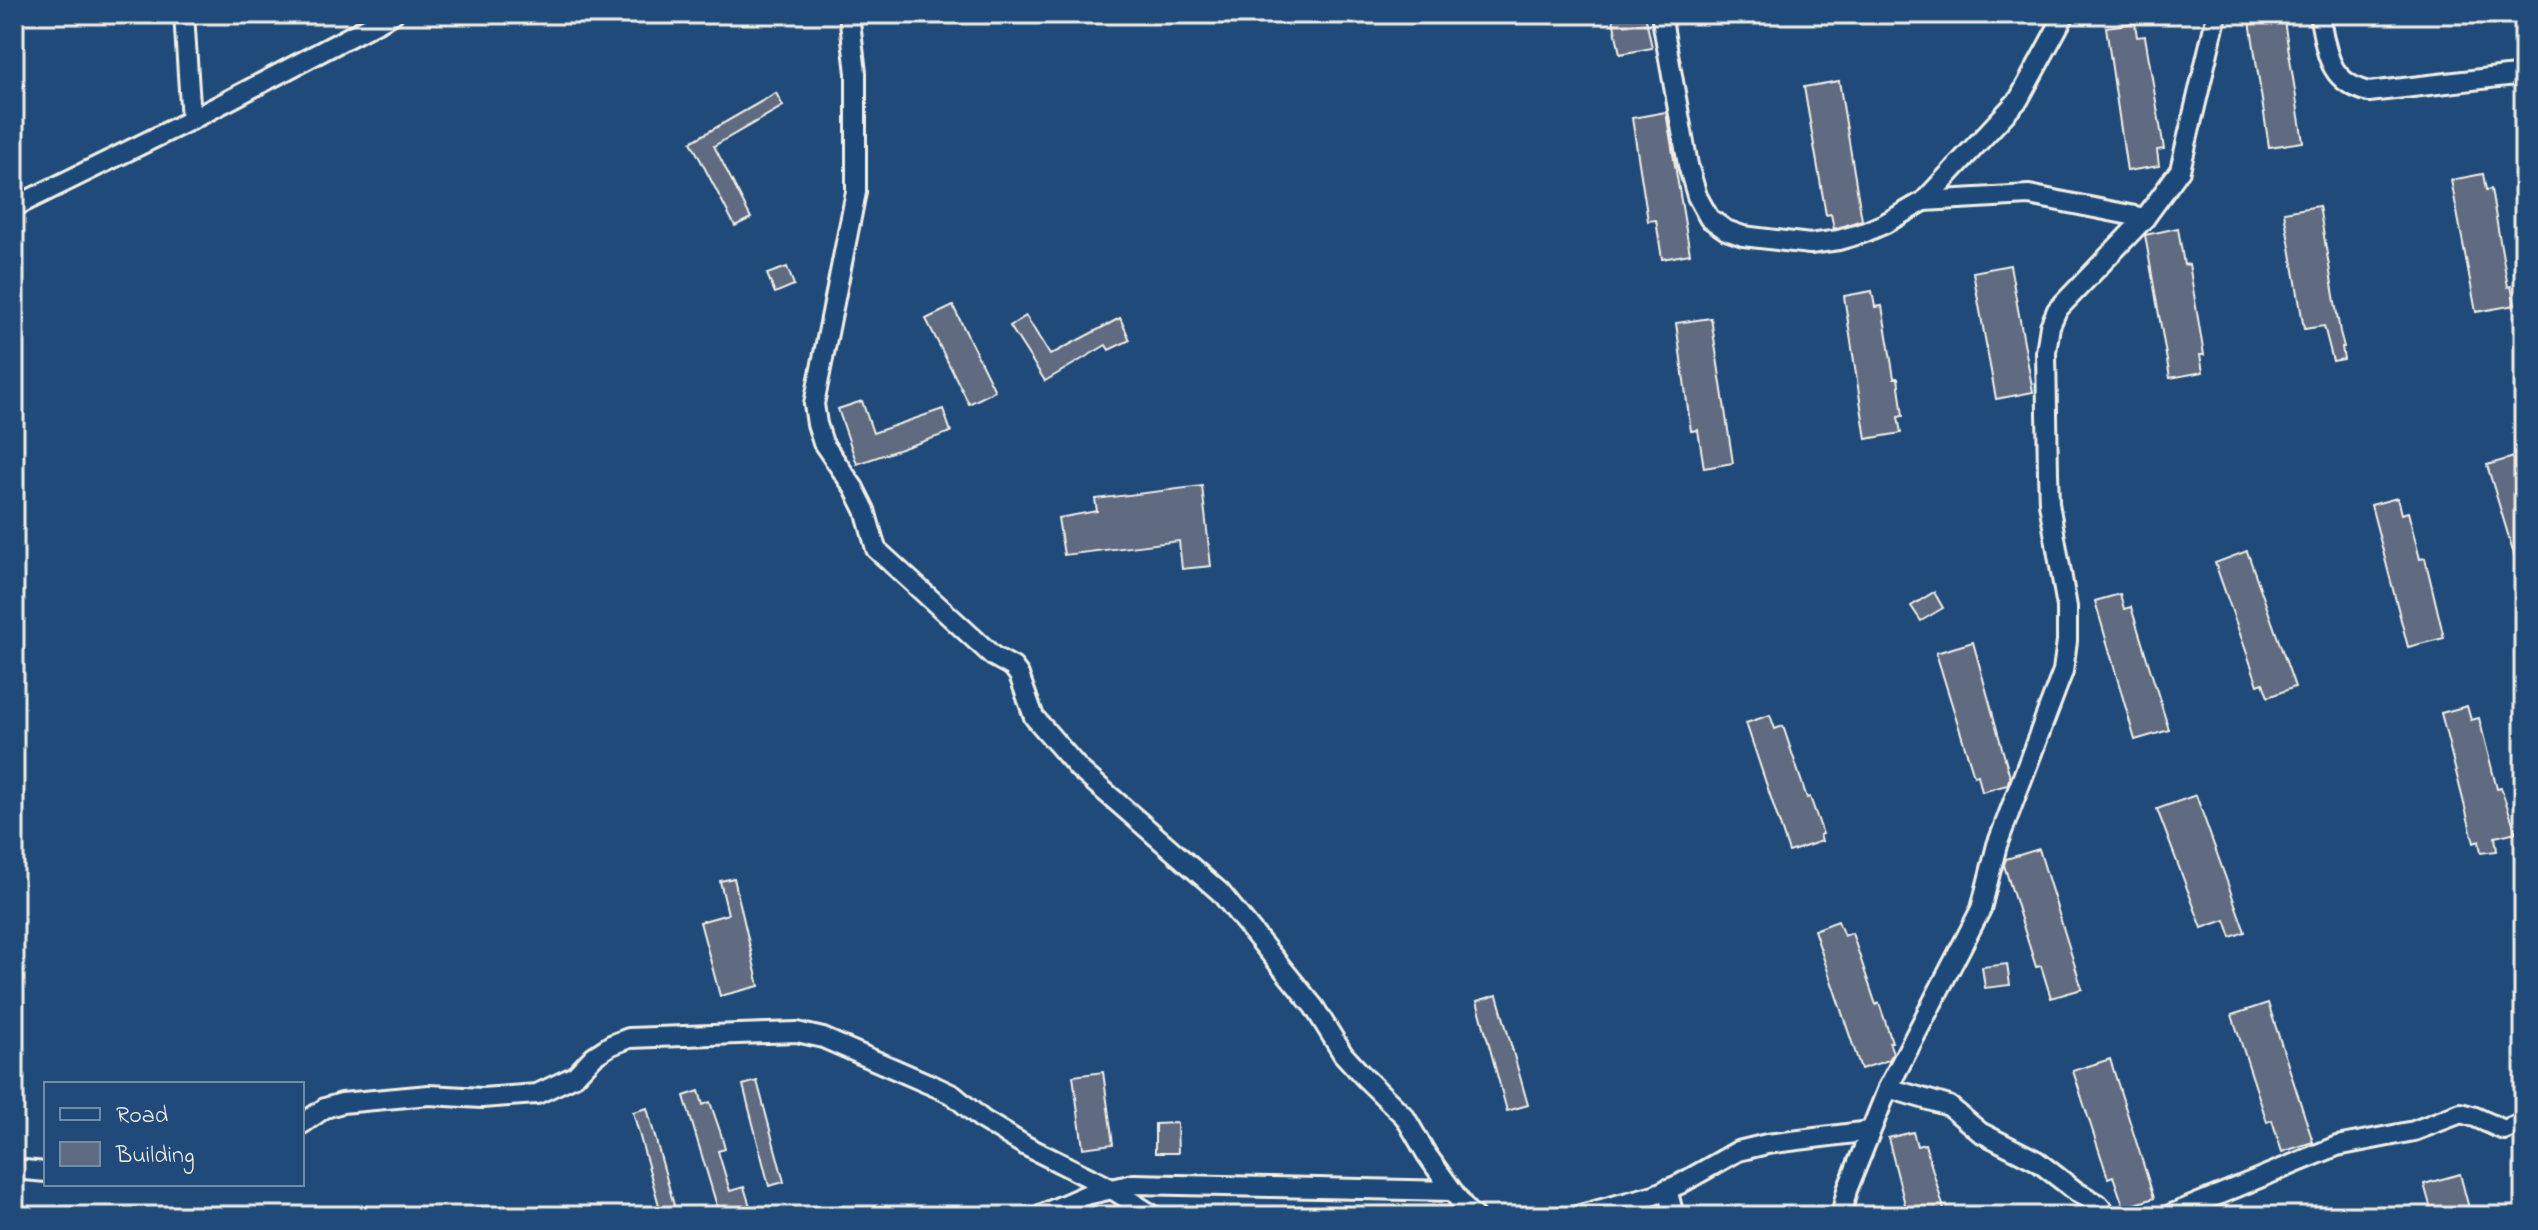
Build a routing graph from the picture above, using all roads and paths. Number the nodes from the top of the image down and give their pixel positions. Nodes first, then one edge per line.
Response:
1 (184, 14) edge
2 (393, 14) edge
3 (849, 14) edge
4 (1661, 14) edge
5 (2065, 14) edge
6 (2217, 14) edge
7 (2319, 14) edge
8 (2524, 74) edge
9 (191, 120) junction
10 (1924, 201) junction
11 (14, 207) edge
12 (2145, 218) junction
13 (1888, 1088) junction
14 (2524, 1122) edge
15 (304, 1123) edge
16 (1870, 1131) junction
17 (14, 1169) edge
18 (44, 1172) edge
19 (1110, 1188) junction
20 (1667, 1189) junction
21 (1452, 1191) junction
22 (1470, 1214) edge
23 (1038, 1216) edge
24 (1154, 1216) edge
25 (1576, 1216) edge
26 (1674, 1216) edge
27 (1841, 1216) edge
28 (2108, 1216) edge
29 (2167, 1216) edge

1 - 9 street
2 - 9 street
3 - 21 street
4 - 10 street
5 - 10 street
6 - 12 street
7 - 8 street
9 - 11 street
10 - 12 street
12 - 13 street
13 - 16 street
13 - 28 street
14 - 29 street
15 - 19 street
16 - 20 street
16 - 27 street
17 - 18 street
19 - 21 street
19 - 23 street
19 - 24 street
20 - 25 street
20 - 26 street
21 - 22 street

